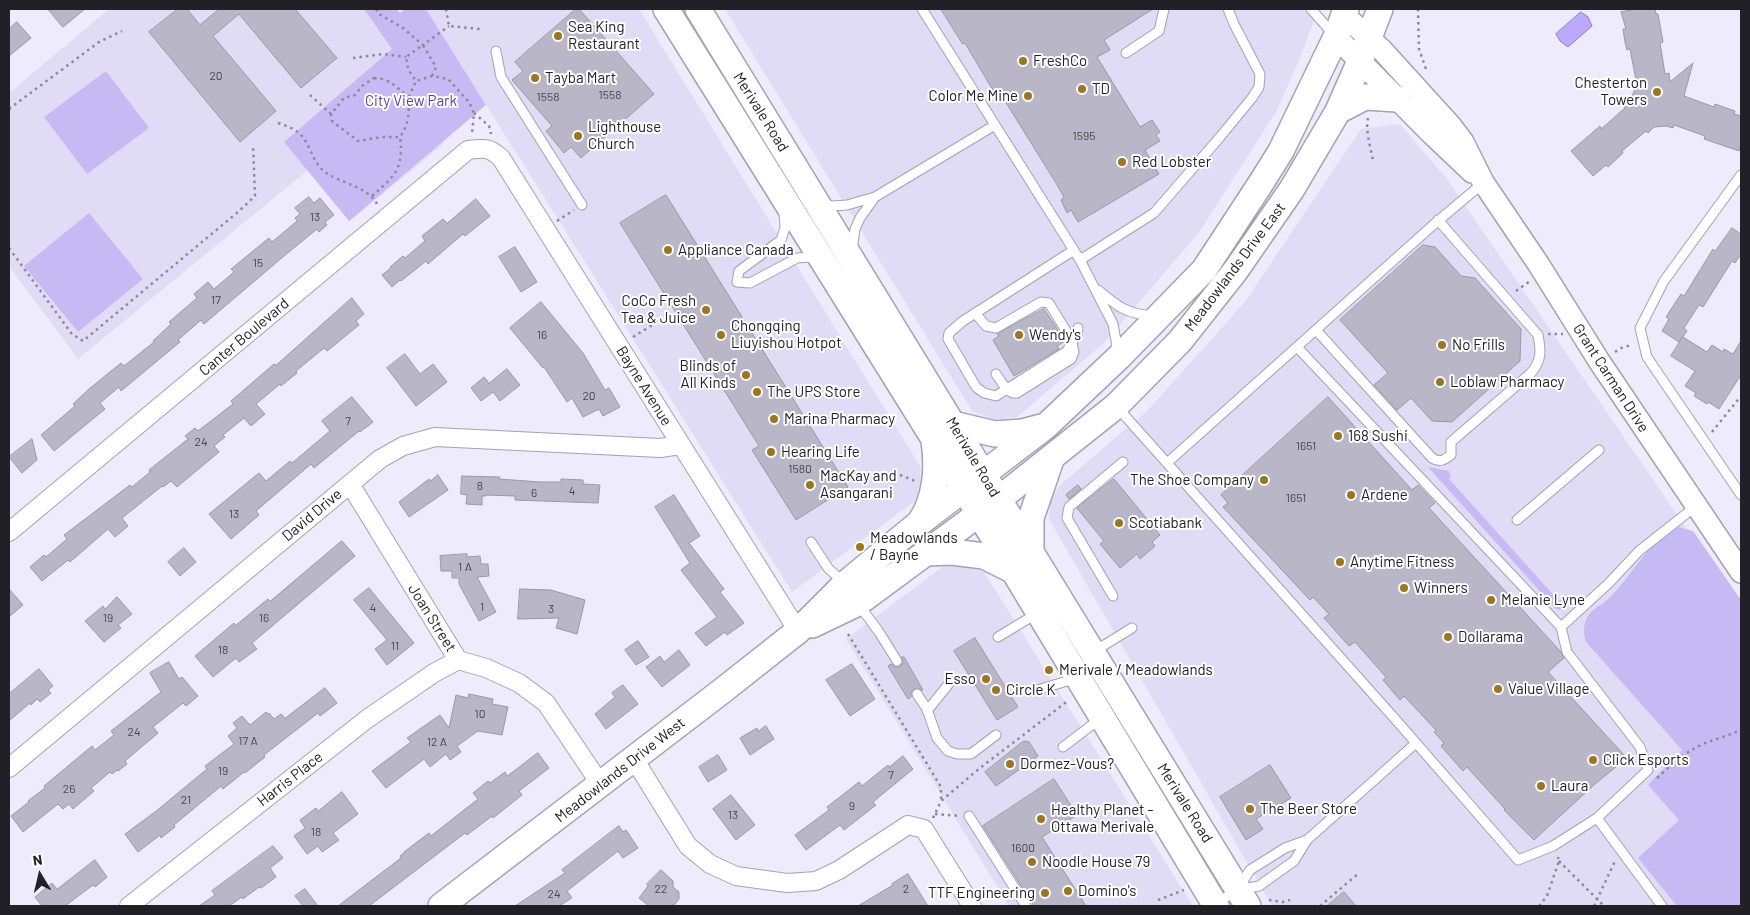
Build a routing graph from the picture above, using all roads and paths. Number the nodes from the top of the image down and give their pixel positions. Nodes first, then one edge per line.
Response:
1 (376, 9) edge
2 (446, 9) edge
3 (666, 9) edge
4 (698, 9) edge
5 (922, 9) edge
6 (1164, 9) edge
7 (1228, 9) edge
8 (1311, 9) edge
9 (1380, 9) edge
10 (1418, 9) edge
11 (1341, 17) edge
12 (449, 26) junction
13 (480, 29) dead end
14 (122, 31) dead end
15 (1369, 37) junction
16 (423, 45) junction
17 (496, 52) dead end
18 (1126, 53) dead end
19 (406, 57) junction
20 (353, 58) dead end
21 (1360, 61) junction
22 (1427, 73) dead end
23 (432, 76) junction
24 (416, 81) junction
25 (310, 95) dead end
26 (409, 97) junction
27 (1397, 99) junction
28 (9, 109) edge
29 (1338, 111) junction
30 (474, 113) junction
31 (331, 114) junction
32 (1369, 114) dead end
33 (278, 123) dead end
34 (995, 125) junction
35 (400, 137) junction
36 (253, 145) dead end
37 (481, 149) junction
38 (1373, 161) dead end
39 (1741, 175) edge
40 (1483, 182) junction
41 (372, 196) junction
42 (782, 196) junction
43 (875, 197) junction
44 (815, 200) junction
45 (582, 205) joint
46 (386, 219) junction
47 (1438, 220) junction
48 (545, 228) junction
49 (9, 248) edge
50 (1074, 250) junction
51 (851, 258) junction
52 (1080, 260) junction
53 (825, 264) junction
54 (1096, 288) junction
55 (975, 313) junction
56 (1159, 317) junction
57 (657, 322) dead end
58 (1078, 328) dead end
59 (1316, 330) junction
60 (1644, 343) junction
61 (1072, 344) junction
62 (619, 346) junction
63 (1297, 347) junction
64 (1119, 357) junction
65 (1599, 361) junction
66 (996, 374) dead end
67 (1008, 390) junction
68 (1741, 396) edge
69 (1116, 406) junction
70 (953, 424) junction
71 (1046, 426) junction
72 (934, 439) junction
73 (1704, 441) junction
74 (681, 445) junction
75 (1599, 450) dead end
76 (1052, 457) junction
77 (1123, 462) dead end
78 (1167, 463) junction
79 (984, 475) junction
80 (350, 484) junction
81 (964, 489) junction
82 (1741, 495) edge
83 (999, 499) junction
84 (1696, 506) junction
85 (979, 513) junction
86 (1517, 520) dead end
87 (918, 524) junction
88 (9, 532) edge
89 (811, 542) dead end
90 (1031, 550) junction
91 (925, 553) junction
92 (1014, 571) junction
93 (1741, 572) edge
94 (851, 593) junction
95 (1113, 596) dead end
96 (1038, 612) junction
97 (1561, 627) junction
98 (1132, 628) dead end
99 (798, 631) junction
100 (848, 634) dead end
101 (998, 637) dead end
102 (1093, 652) junction
103 (458, 660) junction
104 (897, 661) dead end
105 (951, 681) dead end
106 (1073, 689) junction
107 (1034, 691) dead end
108 (917, 694) dead end
109 (927, 711) junction
110 (1101, 718) junction
111 (1741, 730) edge
112 (996, 735) dead end
113 (1416, 743) junction
114 (1063, 747) dead end
115 (634, 759) junction
116 (9, 768) edge
117 (1648, 770) junction
118 (601, 785) junction
119 (941, 801) junction
120 (935, 814) junction
121 (970, 816) joint
122 (1597, 818) junction
123 (916, 827) junction
124 (1307, 840) junction
125 (1553, 846) junction
126 (1620, 850) junction
127 (1559, 861) junction
128 (1359, 873) dead end
129 (1188, 889) dead end
130 (1252, 899) edge
131 (1598, 899) junction
132 (1158, 900) dead end
133 (1290, 900) dead end
134 (129, 906) edge
135 (442, 906) edge
136 (972, 906) edge
137 (1026, 906) edge
138 (1214, 906) edge
139 (1320, 906) edge
140 (1540, 906) edge
141 (1594, 906) edge
142 (1604, 906) edge
143 (1662, 906) edge

1 - 16 path
2 - 12 path
3 - 42 main road, Merivale Road
4 - 44 main road, Merivale Road
5 - 34 lane
6 - 18 lane
7 - 52 lane
8 - 11 lane
9 - 15 main road, Meadowlands Drive East
10 - 22 path
11 - 15 street, Grant Carman Drive
11 - 21 street, Grant Carman Drive
11 - 56 main road, Meadowlands Drive East
12 - 13 path
12 - 16 path
14 - 28 path
15 - 21 main road, Meadowlands Drive East
15 - 40 street, Grant Carman Drive
16 - 19 path
16 - 23 path
17 - 45 lane
19 - 20 path
19 - 24 path
21 - 27 street, Grant Carman Drive
21 - 29 main road, Meadowlands Drive East
23 - 24 path
23 - 30 path
24 - 26 path
25 - 31 path
26 - 31 path
26 - 35 path
27 - 29 main road
27 - 40 street, Grant Carman Drive
29 - 69 main road, Meadowlands Drive East
30 - 37 path
30 - 37 path
31 - 35 path
32 - 38 path
33 - 41 path
34 - 43 lane
34 - 50 lane
35 - 41 path
36 - 49 path
37 - 46 street, Canter Boulevard
37 - 48 street, Bayne Avenue
39 - 60 lane
40 - 47 lane
40 - 65 street, Grant Carman Drive
41 - 46 path
42 - 53 main road, Merivale Road
42 - 53 lane
43 - 44 lane
43 - 51 lane
44 - 51 main road, Merivale Road
45 - 48 path
46 - 88 street, Canter Boulevard
47 - 59 lane
47 - 59 lane
48 - 62 street, Bayne Avenue
50 - 52 lane
50 - 55 lane
51 - 70 main road, Merivale Road
52 - 54 lane
53 - 72 main road, Merivale Road
54 - 56 lane
54 - 64 lane
55 - 61 lane
55 - 67 lane
56 - 64 main road, Meadowlands Drive East
57 - 62 path
58 - 61 lane
59 - 63 lane
60 - 65 path
60 - 73 lane
61 - 67 lane
62 - 74 street, Bayne Avenue
63 - 78 lane
63 - 97 lane
64 - 71 main road, Meadowlands Drive East
65 - 84 street, Grant Carman Drive
66 - 67 lane
68 - 73 path
69 - 76 main road, Meadowlands Drive East
69 - 78 lane
70 - 71 main road
70 - 79 main road, Merivale Road
71 - 79 main road, Meadowlands Drive East
72 - 81 main road, Merivale Road
72 - 87 main road
73 - 82 lane
74 - 80 street, David Drive
74 - 99 street, Bayne Avenue
75 - 86 lane
76 - 83 main road, Meadowlands Drive East
76 - 90 main road
77 - 95 lane
78 - 113 lane
79 - 81 main road, Meadowlands Drive East
79 - 83 main road, Merivale Road
80 - 103 street, Joan Street
80 - 116 street, David Drive
81 - 85 main road, Merivale Road
81 - 87 main road, Meadowlands Drive West
83 - 85 main road, Meadowlands Drive East
83 - 90 main road, Merivale Road
84 - 93 street, Grant Carman Drive
84 - 97 lane
85 - 91 main road, Meadowlands Drive West
85 - 92 main road, Merivale Road
87 - 94 main road, Meadowlands Drive West
89 - 94 lane
90 - 102 main road, Merivale Road
91 - 92 main road
91 - 94 main road, Meadowlands Drive West
92 - 96 main road, Merivale Road
94 - 99 main road, Meadowlands Drive West
94 - 104 lane
96 - 101 lane
96 - 106 main road, Merivale Road
97 - 117 lane
98 - 102 lane
99 - 115 main road, Meadowlands Drive West
100 - 119 path
102 - 130 main road, Merivale Road
103 - 118 street, Joan Street
103 - 134 street, Harris Place
105 - 109 lane
106 - 107 lane
106 - 110 main road, Merivale Road
106 - 119 path
108 - 109 lane
109 - 112 lane
110 - 114 lane
110 - 138 main road, Merivale Road
111 - 117 path
113 - 124 lane
113 - 125 lane
115 - 118 main road, Meadowlands Drive West
115 - 123 street
117 - 122 lane
118 - 135 main road, Meadowlands Drive West
119 - 120 path
120 - 121 path
120 - 123 path
121 - 137 lane
122 - 125 lane
122 - 126 lane
123 - 136 street
124 - 130 lane
124 - 130 lane
125 - 127 path
126 - 131 path
126 - 143 lane
127 - 131 path
127 - 140 path
128 - 139 path
129 - 132 path
130 - 133 path
130 - 138 lane
131 - 141 path
131 - 142 path

